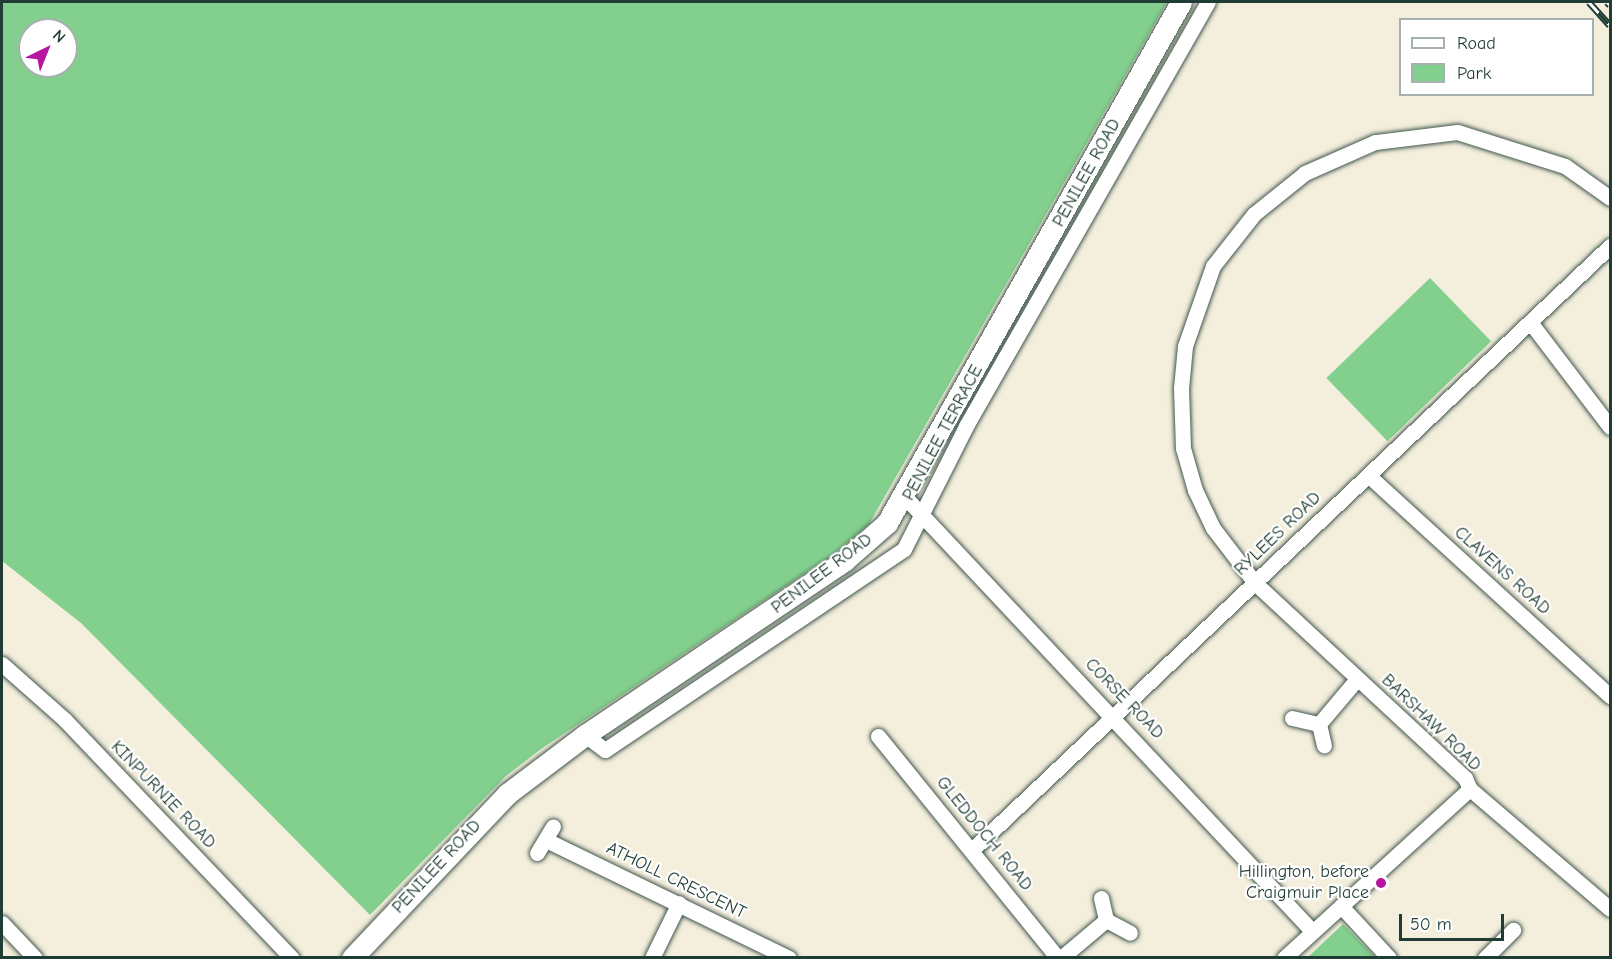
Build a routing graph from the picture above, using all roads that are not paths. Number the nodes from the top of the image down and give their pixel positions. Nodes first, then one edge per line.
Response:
1 (1181, 2) edge
2 (1208, 2) edge
3 (1611, 198) edge
4 (1611, 246) edge
5 (1530, 322) junction
6 (1611, 427) edge
7 (1368, 475) junction
8 (904, 496) junction
9 (922, 514) junction
10 (1255, 583) junction
11 (2, 664) edge
12 (1357, 679) junction
13 (1611, 696) edge
14 (1112, 716) junction
15 (1292, 718) dead end
16 (1319, 724) junction
17 (585, 735) junction
18 (878, 736) dead end
19 (1324, 745) dead end
20 (1470, 789) junction
21 (553, 826) dead end
22 (546, 840) junction
23 (972, 850) junction
24 (537, 853) dead end
25 (1101, 898) dead end
26 (679, 903) junction
27 (1341, 906) junction
28 (1611, 909) edge
29 (1106, 920) junction
30 (2, 923) edge
31 (1513, 930) dead end
32 (1311, 931) junction
33 (1130, 933) dead end
34 (35, 957) edge
35 (292, 957) edge
36 (352, 957) edge
37 (652, 957) edge
38 (789, 957) edge
39 (1059, 957) edge
40 (1286, 957) edge
41 (1389, 957) edge
42 (1485, 957) edge

1 - 8 street, PENILEE ROAD
2 - 9 street, PENILEE TERRACE
3 - 10 street, BARSHAW ROAD
4 - 5 street, RYLEES ROAD
5 - 6 street
5 - 7 street, RYLEES ROAD
7 - 10 street, RYLEES ROAD
7 - 13 street, CLAVENS ROAD
8 - 9 street, CORSE ROAD
8 - 17 street, PENILEE ROAD
9 - 14 street, CORSE ROAD
9 - 17 street, PENILEE TERRACE
10 - 12 street, BARSHAW ROAD
10 - 14 street, RYLEES ROAD
11 - 35 street, KINPURNIE ROAD
12 - 16 street
12 - 20 street, BARSHAW ROAD
14 - 23 street, RYLEES ROAD
14 - 32 street, CORSE ROAD
15 - 16 street
16 - 19 street
17 - 36 street, PENILEE ROAD
18 - 23 street, GLEDDOCH ROAD
20 - 27 street
20 - 28 street, BARSHAW ROAD
21 - 22 street
22 - 24 street
22 - 26 street, ATHOLL CRESCENT
23 - 39 street, GLEDDOCH ROAD
25 - 29 street
26 - 37 street
26 - 38 street, ATHOLL CRESCENT
27 - 32 street
27 - 41 street
29 - 33 street
29 - 39 street
30 - 34 street
31 - 42 street
32 - 40 street

